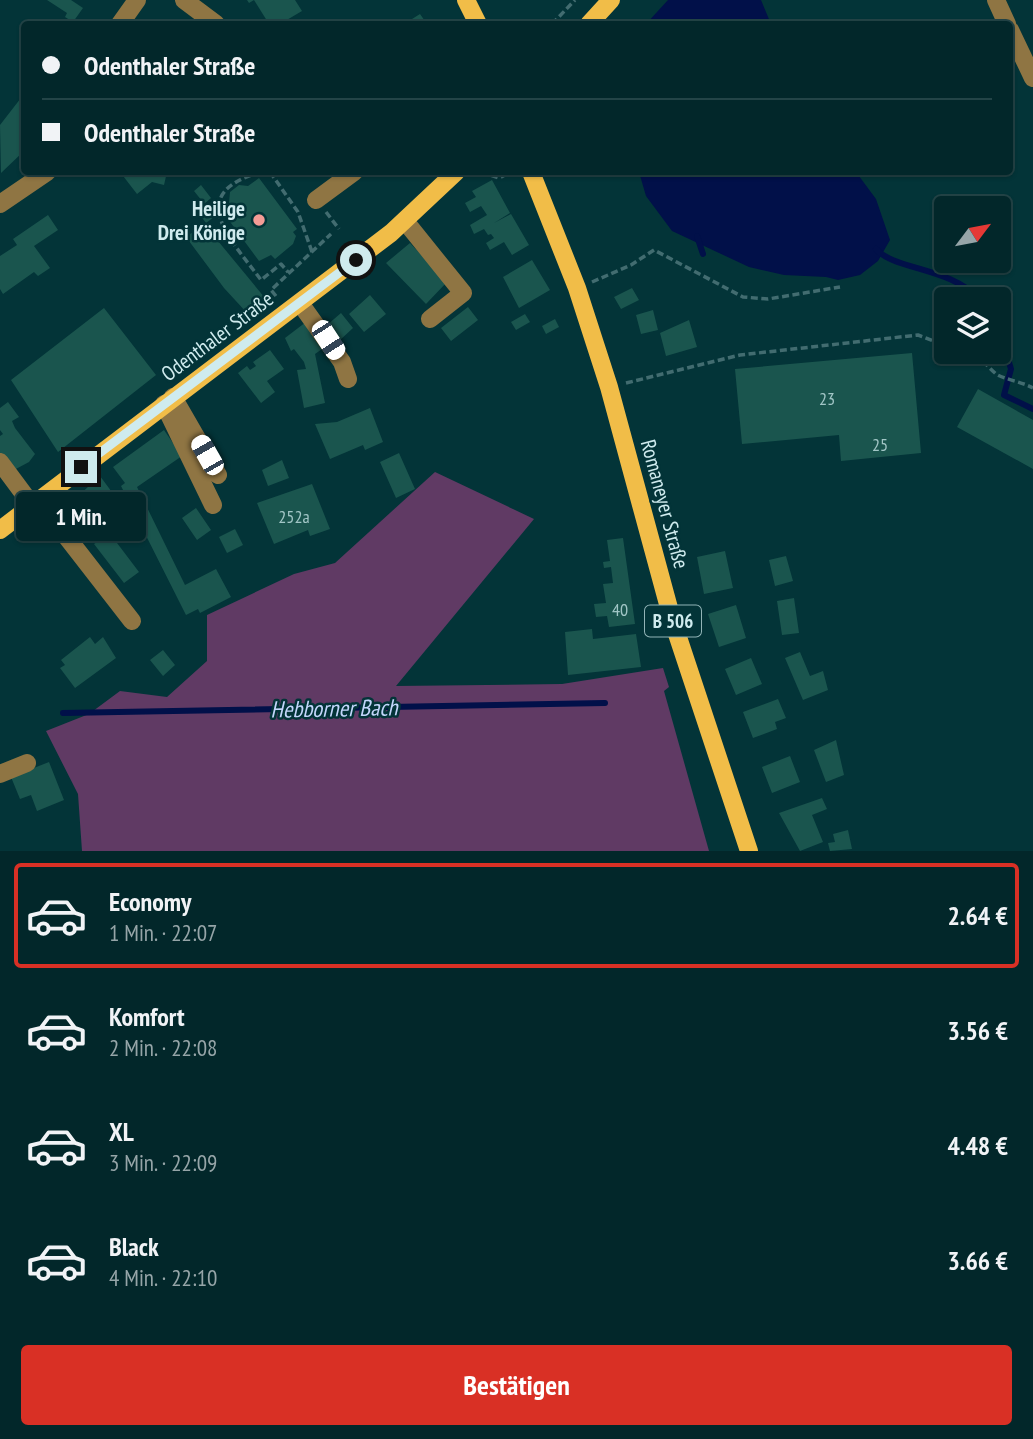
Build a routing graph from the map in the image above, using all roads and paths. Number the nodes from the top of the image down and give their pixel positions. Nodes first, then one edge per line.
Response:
1 (137, 0) edge
2 (184, 0) edge
3 (467, 0) edge
4 (575, 0) edge
5 (611, 0) edge
6 (996, 0) edge
7 (122, 21) edge
8 (212, 21) edge
9 (477, 21) edge
10 (555, 21) edge
11 (592, 21) edge
12 (1006, 21) edge
13 (1013, 36) edge
14 (1033, 78) edge
15 (44, 175) edge
16 (249, 175) edge
17 (272, 175) edge
18 (350, 175) edge
19 (446, 175) edge
20 (532, 175) edge
21 (316, 200) dead end
22 (0, 204) edge
23 (405, 221) junction
24 (331, 234) dead end
25 (312, 253) junction
26 (288, 272) junction
27 (840, 287) dead end
28 (577, 288) junction
29 (271, 290) dead end
30 (300, 303) junction
31 (430, 320) dead end
32 (934, 341) edge
33 (989, 364) edge
34 (348, 379) dead end
35 (609, 387) junction
36 (1033, 387) edge
37 (169, 400) junction
38 (0, 462) edge
39 (218, 475) dead end
40 (35, 503) junction
41 (213, 505) dead end
42 (0, 530) edge
43 (132, 621) dead end
44 (27, 763) dead end
45 (0, 774) edge
46 (749, 851) edge

1 - 7 street
2 - 8 street
3 - 9 main road
4 - 10 path
5 - 11 main road
6 - 12 street
13 - 14 street
15 - 22 street
16 - 26 path
17 - 25 path
18 - 21 street
19 - 23 main road, Odenthaler Straße
20 - 28 main road, Romaneyer Straße / B 506
23 - 30 main road, Odenthaler Straße
23 - 31 street
24 - 25 path
25 - 26 path
26 - 29 path
27 - 28 path
28 - 35 main road, Romaneyer Straße / B 506
30 - 34 street
30 - 37 main road, Odenthaler Straße
32 - 35 path
33 - 36 path
35 - 46 main road, Romaneyer Straße / B 506
37 - 39 street
37 - 40 main road, Odenthaler Straße
37 - 41 street
38 - 40 street
40 - 42 main road, Odenthaler Straße
40 - 43 street
44 - 45 street

